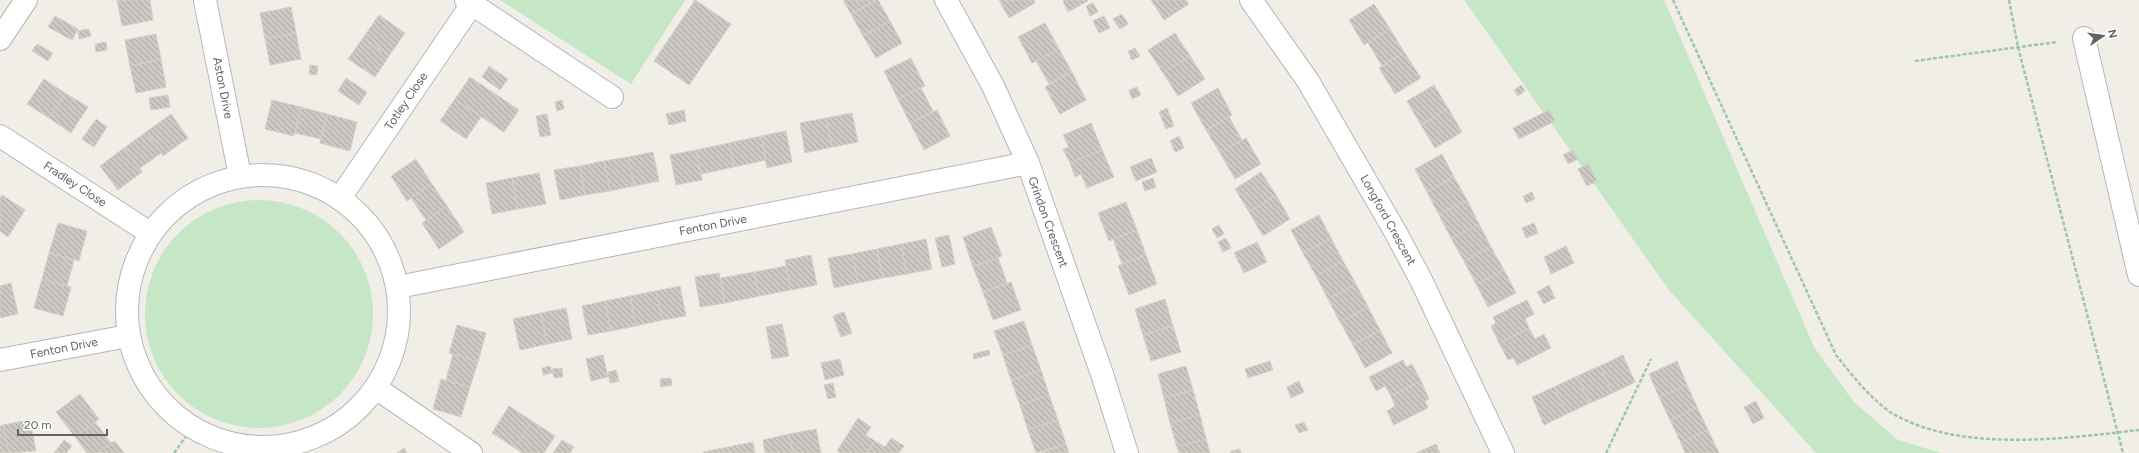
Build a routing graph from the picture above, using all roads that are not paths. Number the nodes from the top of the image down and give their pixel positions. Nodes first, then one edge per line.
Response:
1 (26, 0) edge
2 (205, 0) edge
3 (946, 0) edge
4 (1251, 0) edge
5 (469, 2) edge
6 (2084, 38) road end
7 (0, 39) edge
8 (612, 97) dead end
9 (0, 136) edge
10 (1028, 163) junction
11 (240, 176) junction
12 (340, 198) junction
13 (150, 233) junction
14 (2139, 275) edge
15 (398, 287) junction
16 (128, 336) junction
17 (0, 360) edge
18 (376, 388) junction
19 (290, 449) edge
20 (472, 453) edge
21 (1127, 453) edge
22 (1503, 453) edge

1 - 7 street
2 - 11 street, Aston Drive
3 - 10 street, Grindon Crescent
4 - 22 street, Longford Crescent
5 - 8 street, Totley Close
5 - 12 street, Totley Close
6 - 14 street
9 - 13 street, Fradley Close
10 - 15 street, Fenton Drive
10 - 21 street, Grindon Crescent
11 - 12 street
11 - 13 street
12 - 15 street
13 - 16 street
15 - 18 street
16 - 17 street, Fenton Drive
16 - 19 street
18 - 19 street
18 - 20 street

